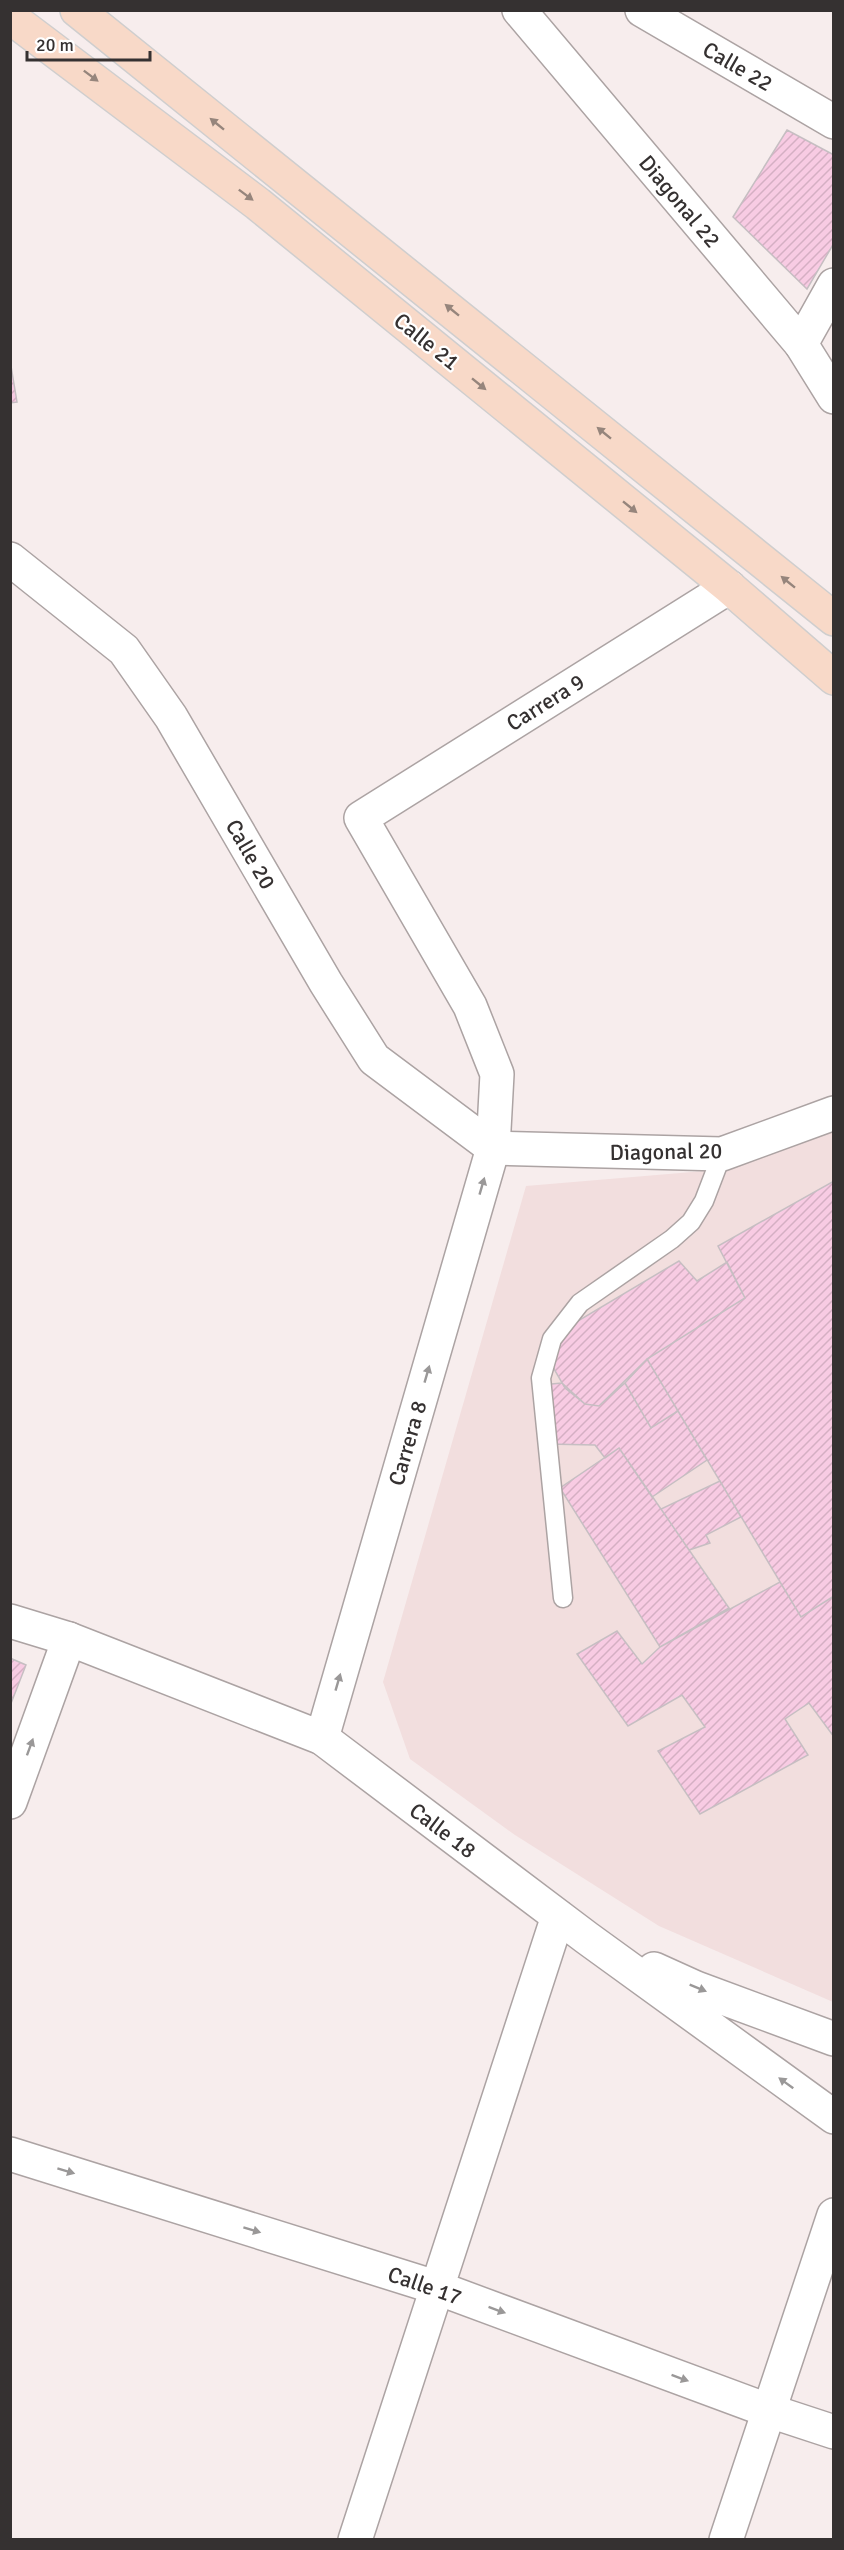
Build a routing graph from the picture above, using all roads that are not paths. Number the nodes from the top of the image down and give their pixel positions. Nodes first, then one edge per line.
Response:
1 (77, 10) edge
2 (519, 10) edge
3 (642, 10) edge
4 (10, 17) edge
5 (834, 122) edge
6 (834, 285) edge
7 (834, 337) edge
8 (801, 344) junction
9 (834, 397) edge
10 (10, 559) edge
11 (729, 587) junction
12 (834, 619) edge
13 (834, 678) edge
14 (361, 818) joint
15 (834, 1113) edge
16 (493, 1148) junction
17 (722, 1154) junction
18 (563, 1598) dead end
19 (10, 1621) edge
20 (69, 1640) junction
21 (322, 1738) junction
22 (10, 1802) edge
23 (558, 1916) junction
24 (587, 1938) junction
25 (834, 2039) edge
26 (834, 2117) edge
27 (10, 2154) edge
28 (834, 2215) edge
29 (435, 2287) junction
30 (767, 2410) junction
31 (834, 2432) edge
32 (355, 2540) edge
33 (726, 2540) edge

12 -> 1 main road, Calle 21
2 - 8 street, Diagonal 22
3 - 5 street, Calle 22
4 -> 11 main road, Calle 21
6 - 8 street
7 - 8 street
8 - 9 street, Diagonal 22
10 - 16 street, Calle 20
11 - 13 main road, Calle 21
11 - 14 street, Carrera 9
14 - 16 street, Carrera 8
15 - 17 street, Diagonal 20
16 - 17 street, Diagonal 20
21 -> 16 street, Carrera 8
17 - 18 lane
19 - 20 street, Calle 18
20 - 21 street, Calle 18
22 -> 20 street
21 - 23 street, Calle 18
23 - 24 street, Calle 18
23 - 29 street
24 -> 25 street
26 -> 24 street, Calle 18
27 -> 29 street, Calle 17
28 - 30 street
29 -> 30 street, Calle 17
29 - 32 street
30 - 31 street, Calle 17
30 - 33 street

